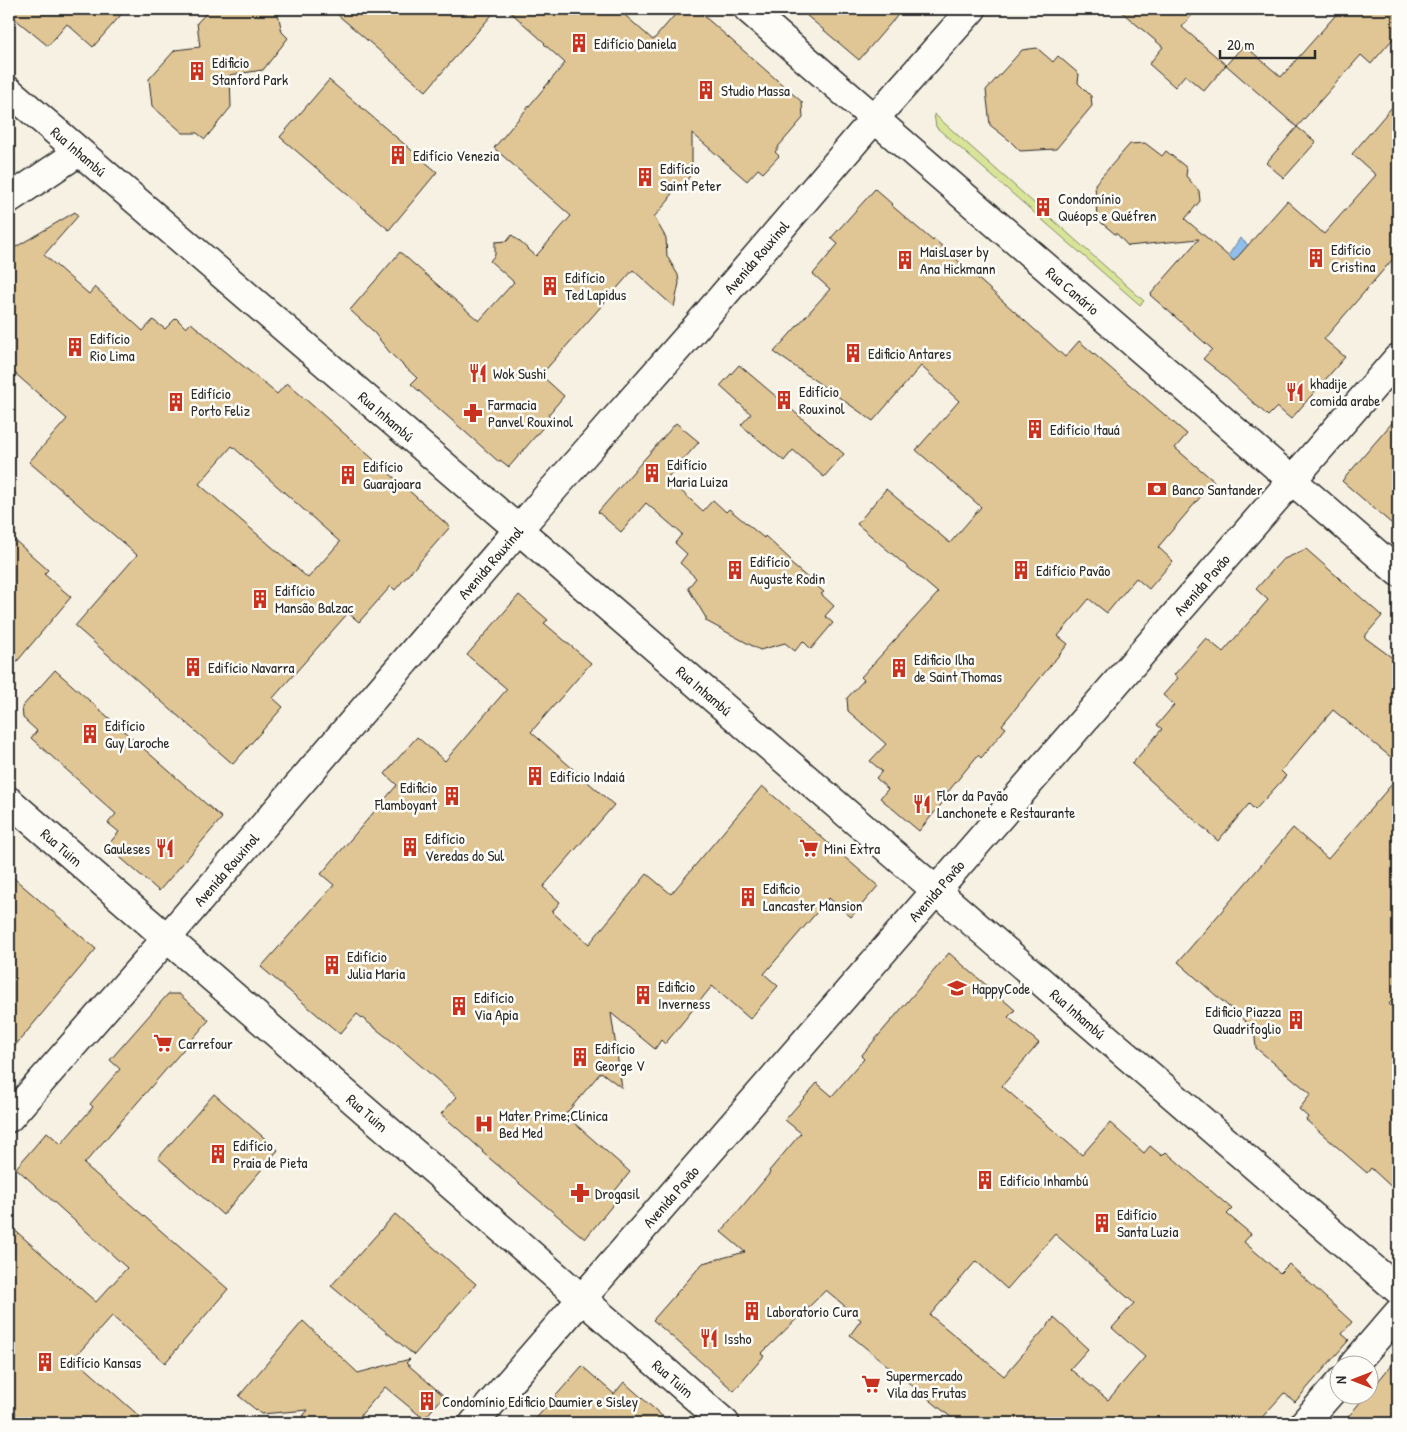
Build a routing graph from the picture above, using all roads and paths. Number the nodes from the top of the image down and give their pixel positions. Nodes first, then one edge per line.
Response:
1 (748, 9) edge
2 (972, 9) edge
3 (9, 91) edge
4 (875, 118) junction
5 (79, 152) junction
6 (9, 199) edge
7 (1398, 358) edge
8 (1292, 480) junction
9 (519, 530) junction
10 (1398, 572) edge
11 (9, 801) edge
12 (936, 890) junction
13 (166, 939) junction
14 (9, 1118) edge
15 (1398, 1290) edge
16 (582, 1300) junction
17 (1398, 1313) edge
18 (1363, 1354) edge
19 (1330, 1393) edge
20 (474, 1423) edge
21 (725, 1423) edge
22 (1304, 1423) edge

1 - 4 street, Rua Canário
2 - 4 street, Avenida Rouxinol
3 - 5 street, Rua Inhambú
4 - 8 street, Rua Canário
4 - 9 street, Avenida Rouxinol
5 - 6 street
5 - 9 street, Rua Inhambú
7 - 8 street, Avenida Pavão
8 - 10 street, Rua Canário
8 - 12 street, Avenida Pavão
9 - 12 street, Rua Inhambú
9 - 13 street, Avenida Rouxinol
11 - 13 street, Rua Tuim
12 - 15 street, Rua Inhambú
12 - 16 street, Avenida Pavão
13 - 14 street, Avenida Rouxinol
13 - 16 street, Rua Tuim
16 - 20 street, Avenida Pavão
16 - 21 street, Rua Tuim
17 - 18 street
19 - 22 street

